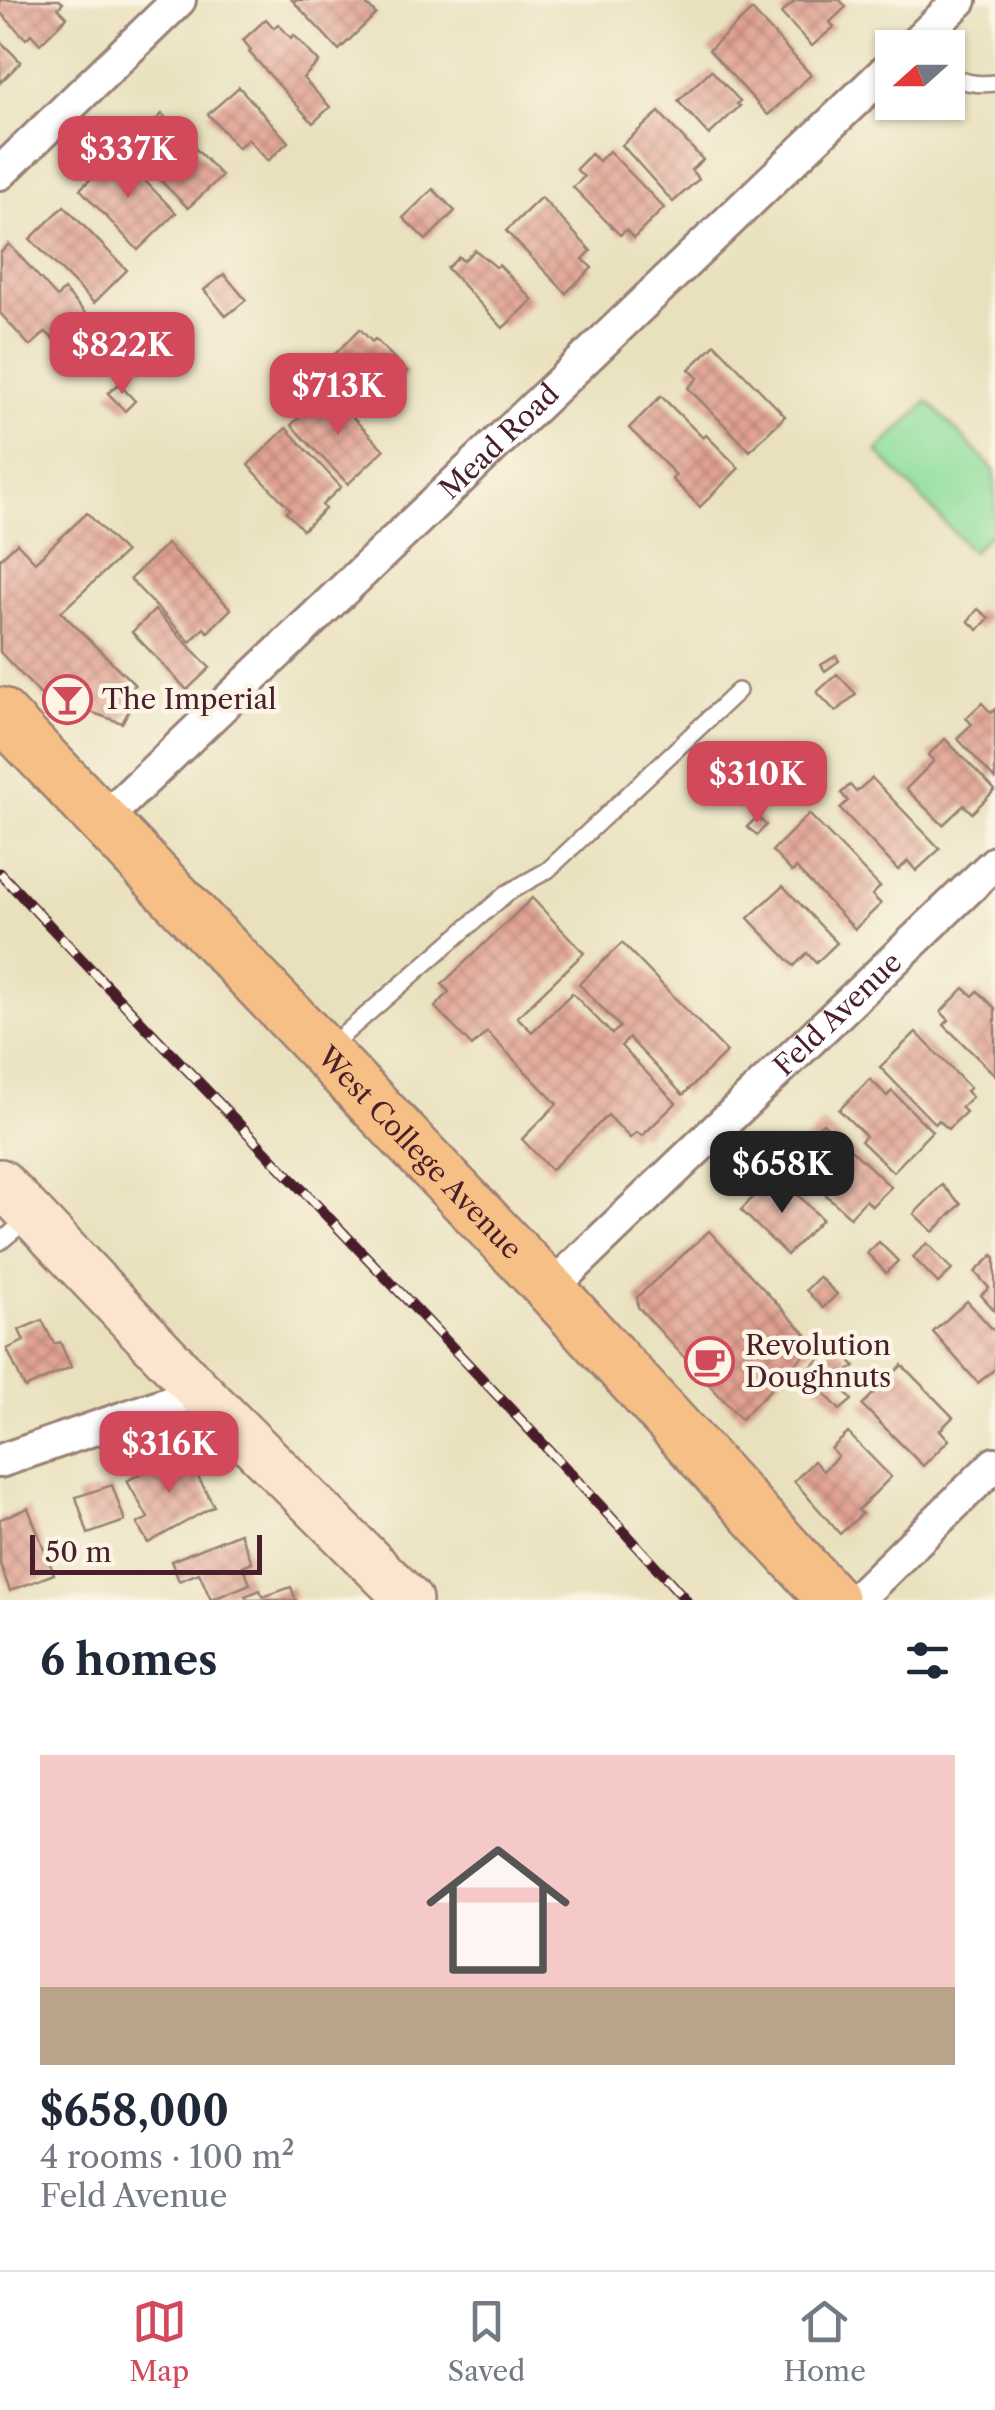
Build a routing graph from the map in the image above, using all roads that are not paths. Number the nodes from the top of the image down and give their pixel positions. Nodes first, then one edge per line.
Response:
1 (179, 0) edge
2 (960, 0) edge
3 (929, 30) edge
4 (965, 82) edge
5 (875, 83) edge
6 (995, 83) edge
7 (0, 173) edge
8 (738, 691) dead end
9 (0, 712) edge
10 (104, 820) junction
11 (995, 863) edge
12 (324, 1052) junction
13 (0, 1182) edge
14 (16, 1229) edge
15 (550, 1289) junction
16 (197, 1390) junction
17 (0, 1461) edge
18 (995, 1464) edge
19 (409, 1600) edge
20 (833, 1600) edge
21 (856, 1600) edge

1 - 7 street
2 - 3 street, Mead Road
4 - 6 lane
5 - 10 street, Mead Road
8 - 12 lane
9 - 10 main road, West College Avenue
10 - 12 main road, West College Avenue
11 - 15 street, Feld Avenue
12 - 15 main road, West College Avenue
13 - 14 main road
14 - 16 main road
15 - 20 main road, West College Avenue
16 - 17 street
16 - 19 main road
18 - 21 street

